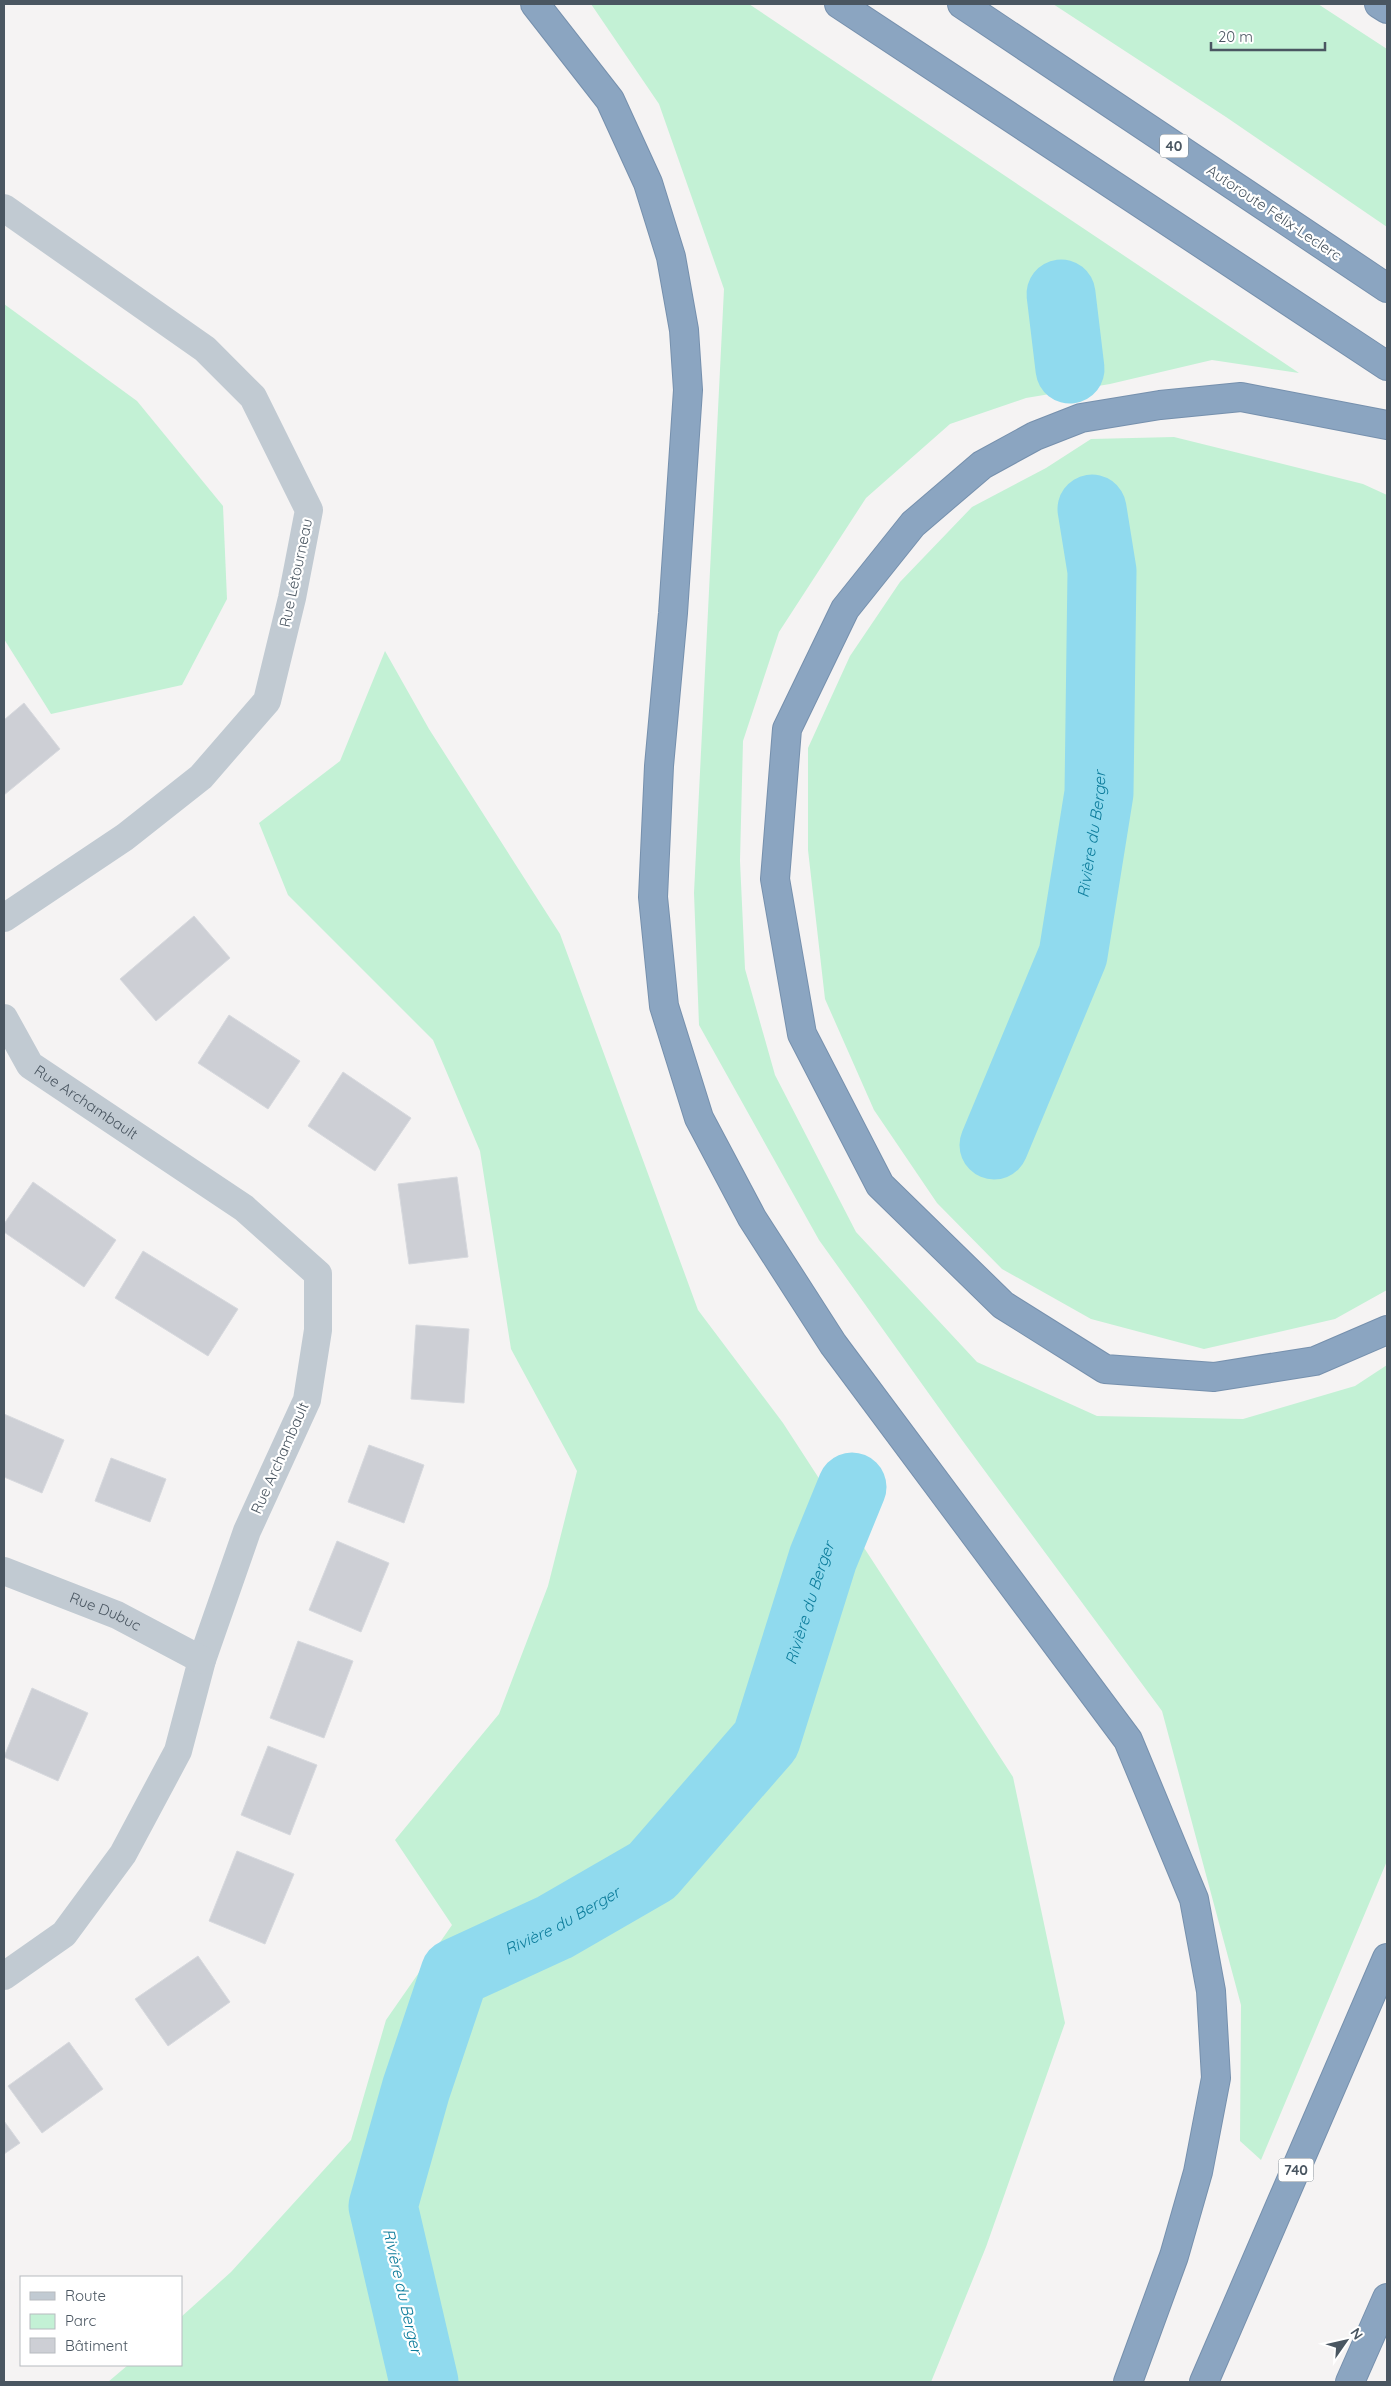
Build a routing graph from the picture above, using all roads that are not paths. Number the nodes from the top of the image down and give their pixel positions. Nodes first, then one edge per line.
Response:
1 (535, 4) edge
2 (839, 4) edge
3 (962, 4) edge
4 (1379, 4) edge
5 (1387, 9) edge
6 (4, 208) edge
7 (1387, 288) edge
8 (1387, 366) edge
9 (1387, 425) edge
10 (4, 918) edge
11 (4, 1018) edge
12 (1387, 1330) edge
13 (4, 1571) edge
14 (202, 1660) junction
15 (1387, 1958) edge
16 (4, 1976) edge
17 (1387, 2298) edge
18 (1128, 2382) edge
19 (1204, 2382) edge
20 (1350, 2382) edge

1 - 18 highway
2 - 8 highway
3 - 7 highway, Autoroute Félix-Leclerc / 40
4 - 5 highway
6 - 10 street, Rue Létourneau
9 - 12 highway
11 - 14 street, Rue Archambault
13 - 14 street, Rue Dubuc
14 - 16 street, Rue Archambault
15 - 19 highway, 740
17 - 20 highway

